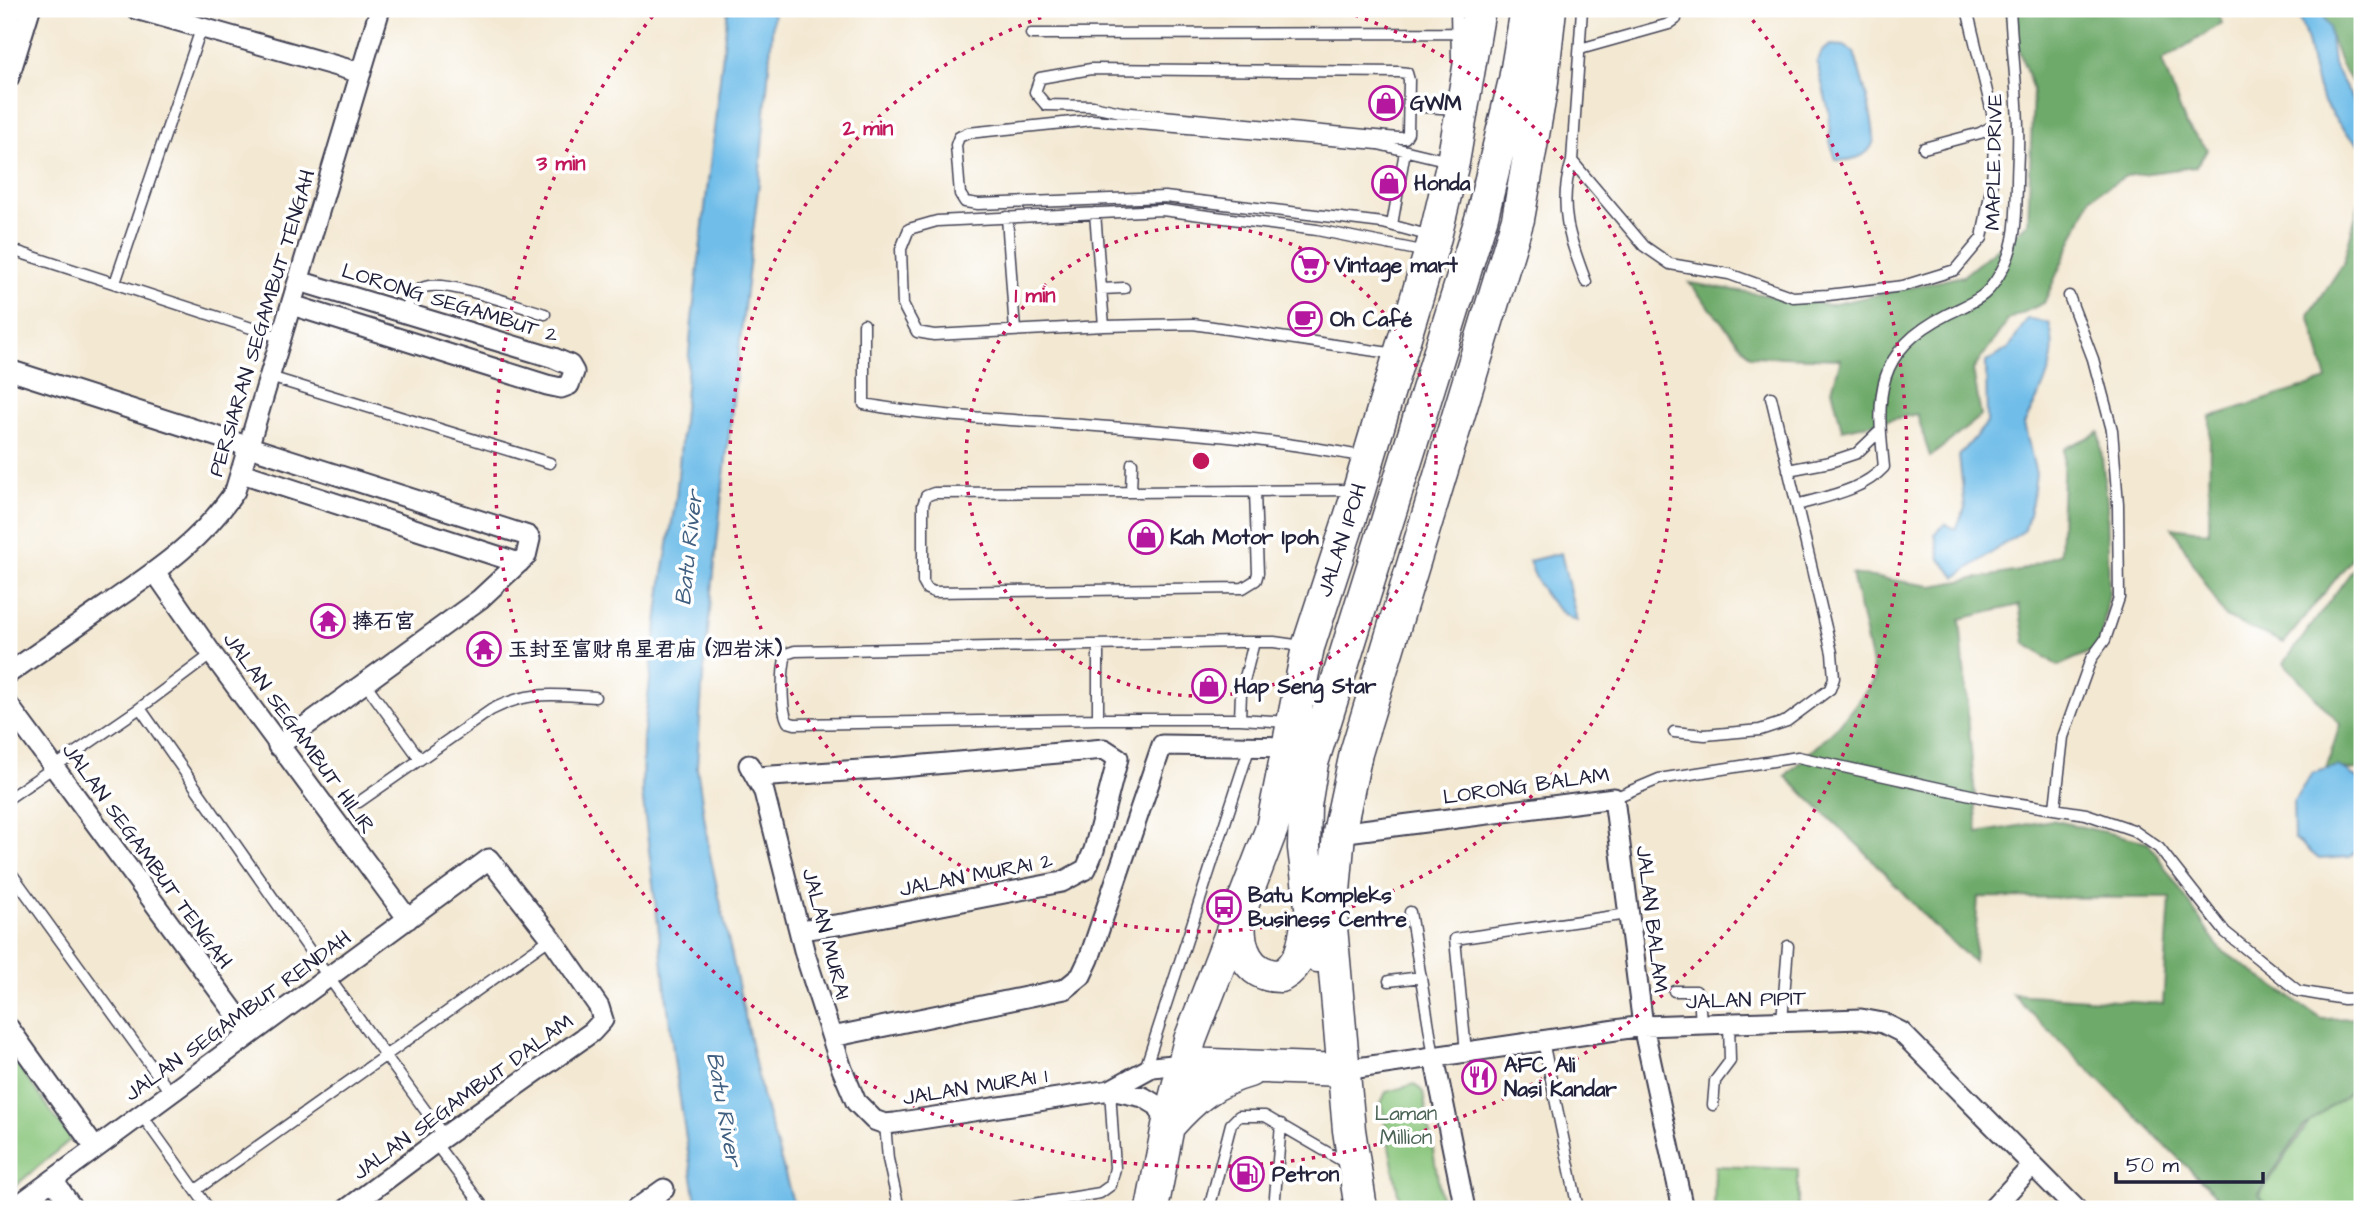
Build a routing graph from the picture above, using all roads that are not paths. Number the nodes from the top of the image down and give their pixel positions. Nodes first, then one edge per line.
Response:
1 (30, 9) edge
2 (136, 9) edge
3 (380, 9) edge
4 (1456, 9) edge
5 (1479, 9) edge
6 (1527, 9) edge
7 (1549, 9) edge
8 (1582, 9) edge
9 (1677, 9) edge
10 (1967, 9) edge
11 (2010, 9) edge
12 (201, 29) junction
13 (1457, 33) junction
14 (1031, 34) dead end
15 (14, 42) edge
16 (1580, 49) junction
17 (361, 73) junction
18 (9, 77) edge
19 (1408, 106) junction
20 (1463, 109) junction
21 (1995, 125) junction
22 (1924, 148) dead end
23 (1405, 151) junction
24 (1572, 161) junction
25 (1453, 162) junction
26 (1095, 213) junction
27 (1007, 217) junction
28 (1392, 225) junction
29 (1433, 245) junction
30 (9, 248) edge
31 (299, 281) junction
32 (1586, 282) dead end
33 (115, 283) junction
34 (1124, 288) dead end
35 (1101, 289) junction
36 (2069, 296) dead end
37 (292, 305) junction
38 (404, 312) junction
39 (545, 314) dead end
40 (864, 324) dead end
41 (1104, 326) junction
42 (1014, 331) junction
43 (282, 338) junction
44 (1400, 355) junction
45 (9, 370) edge
46 (270, 377) junction
47 (1771, 397) dead end
48 (1880, 431) junction
49 (250, 446) junction
50 (1368, 458) junction
51 (550, 463) dead end
52 (1132, 463) dead end
53 (1788, 470) junction
54 (242, 473) junction
55 (1359, 490) junction
56 (1130, 492) junction
57 (1255, 492) junction
58 (1797, 505) junction
59 (519, 563) junction
60 (155, 572) junction
61 (1254, 642) junction
62 (1098, 645) junction
63 (1308, 647) junction
64 (212, 654) junction
65 (9, 673) edge
66 (365, 683) junction
67 (595, 697) dead end
68 (9, 706) edge
69 (140, 708) junction
70 (1098, 719) junction
71 (1240, 719) junction
72 (1674, 732) dead end
73 (1290, 735) junction
74 (278, 746) junction
75 (1250, 746) junction
76 (420, 759) junction
77 (52, 766) junction
78 (753, 771) joint
79 (9, 798) edge
80 (1614, 798) junction
81 (359, 803) dead end
82 (2055, 808) junction
83 (1339, 833) junction
84 (9, 870) edge
85 (1309, 905) junction
86 (1241, 910) junction
87 (1410, 912) dead end
88 (1628, 914) junction
89 (408, 919) junction
90 (800, 930) junction
91 (551, 938) junction
92 (1788, 946) dead end
93 (1420, 977) junction
94 (329, 978) junction
95 (1389, 981) dead end
96 (1674, 991) dead end
97 (2362, 998) edge
98 (1782, 1021) junction
99 (1729, 1023) junction
100 (1701, 1024) junction
101 (1643, 1026) junction
102 (9, 1028) edge
103 (250, 1033) junction
104 (832, 1037) junction
105 (1542, 1041) junction
106 (1466, 1052) junction
107 (385, 1055) junction
108 (1434, 1057) junction
109 (1184, 1064) junction
110 (1261, 1068) junction
111 (1145, 1069) junction
112 (1344, 1070) junction
113 (1110, 1090) junction
114 (170, 1092) junction
115 (856, 1102) joint
116 (1713, 1105) dead end
117 (141, 1114) junction
118 (885, 1124) junction
119 (1281, 1124) junction
120 (1168, 1126) junction
121 (440, 1139) junction
122 (95, 1148) junction
123 (2032, 1166) junction
124 (53, 1180) junction
125 (196, 1189) junction
126 (664, 1189) dead end
127 (1356, 1195) edge
128 (1213, 1196) junction
129 (13, 1209) edge
130 (74, 1209) edge
131 (209, 1209) edge
132 (347, 1209) edge
133 (485, 1209) edge
134 (636, 1209) edge
135 (899, 1209) edge
136 (1003, 1209) edge
137 (1152, 1209) edge
138 (1199, 1209) edge
139 (1209, 1209) edge
140 (1275, 1209) edge
141 (1465, 1209) edge
142 (1578, 1209) edge
143 (1683, 1209) edge
144 (1992, 1209) edge
145 (2076, 1209) edge

1 - 15 street
2 - 12 street
3 - 17 street, PERSIARAN SEGAMBUT TENGAH
4 - 13 lane
5 - 20 main road, JALAN IPOH
6 - 85 main road, JALAN IPOH
7 - 83 main road
8 - 16 lane
9 - 16 lane
10 - 21 lane
11 - 48 lane, MAPLE DRIVE
12 - 17 street
12 - 33 lane
13 - 14 lane
13 - 20 lane
15 - 18 street
16 - 24 lane
17 - 31 street, PERSIARAN SEGAMBUT TENGAH
19 - 19 lane
19 - 20 lane
20 - 25 main road, JALAN IPOH
21 - 22 lane
21 - 24 lane
23 - 25 lane
23 - 28 lane
23 - 28 lane
24 - 32 lane
25 - 29 main road, JALAN IPOH
26 - 27 lane
26 - 29 lane
26 - 35 lane
27 - 42 lane
27 - 42 lane
28 - 29 lane
29 - 44 main road, JALAN IPOH
30 - 33 lane
31 - 37 street, PERSIARAN SEGAMBUT TENGAH
31 - 38 street, LORONG SEGAMBUT 2
33 - 43 lane
34 - 35 lane
35 - 41 lane
36 - 82 lane
37 - 38 street, LORONG SEGAMBUT 2
37 - 43 street, PERSIARAN SEGAMBUT TENGAH
38 - 39 lane
40 - 50 lane
41 - 42 lane
41 - 44 lane
43 - 46 street, PERSIARAN SEGAMBUT TENGAH
44 - 50 main road, JALAN IPOH
45 - 49 street
46 - 49 street, PERSIARAN SEGAMBUT TENGAH
46 - 51 lane
47 - 53 lane
48 - 53 lane
48 - 58 lane, MAPLE DRIVE
49 - 54 street, PERSIARAN SEGAMBUT TENGAH
49 - 59 street
50 - 55 main road, JALAN IPOH
52 - 56 lane
53 - 58 lane
54 - 59 street
54 - 60 street, PERSIARAN SEGAMBUT TENGAH
55 - 57 lane
55 - 63 main road, JALAN IPOH
56 - 57 lane
56 - 57 lane
58 - 72 lane
59 - 66 street
60 - 64 street, JALAN SEGAMBUT HILIR
60 - 65 street, PERSIARAN SEGAMBUT TENGAH
61 - 62 lane
61 - 63 lane
61 - 71 lane
62 - 70 lane
62 - 70 lane
63 - 73 main road, JALAN IPOH
64 - 69 lane
64 - 74 street, JALAN SEGAMBUT HILIR
66 - 74 street
66 - 76 lane
67 - 76 lane
68 - 77 street, JALAN SEGAMBUT TENGAH
69 - 77 lane
69 - 94 lane
70 - 71 lane
71 - 73 lane
73 - 75 street
73 - 86 main road, JALAN IPOH
74 - 89 street, JALAN SEGAMBUT HILIR
75 - 104 street
75 - 111 lane
76 - 81 lane
77 - 79 lane
77 - 103 street, JALAN SEGAMBUT TENGAH
78 - 90 street, JALAN MURAI
78 - 90 street, JALAN MURAI 2
80 - 82 lane, LORONG BALAM
80 - 83 street, LORONG BALAM
80 - 88 street, JALAN BALAM
82 - 97 lane
83 - 112 main road
84 - 114 lane
85 - 86 main road
85 - 112 main road, JALAN IPOH
86 - 109 main road, JALAN IPOH
87 - 93 lane
88 - 101 street, JALAN BALAM
88 - 106 lane
89 - 91 street, JALAN SEGAMBUT RENDAH
89 - 94 street, JALAN SEGAMBUT RENDAH
90 - 104 street, JALAN MURAI
91 - 107 lane
91 - 121 street, JALAN SEGAMBUT DALAM
92 - 98 lane
93 - 95 lane
93 - 108 lane
94 - 103 street, JALAN SEGAMBUT RENDAH
94 - 107 lane
96 - 100 lane
98 - 99 street, JALAN PIPIT
98 - 123 street, JALAN PIPIT
99 - 100 street, JALAN PIPIT
99 - 116 lane
100 - 101 street, JALAN PIPIT
101 - 105 street, JALAN PIPIT
101 - 143 street, JALAN BALAM
102 - 122 street
103 - 114 street, JALAN SEGAMBUT RENDAH
104 - 115 street, JALAN MURAI
105 - 106 street, JALAN PIPIT
105 - 142 lane
106 - 108 street, JALAN PIPIT
107 - 121 lane
107 - 125 lane
108 - 112 street, JALAN PIPIT
108 - 141 street
109 - 110 main road
109 - 111 street, JALAN MURAI 1
109 - 120 main road, JALAN IPOH
110 - 112 main road
110 - 120 main road
111 - 113 street, JALAN MURAI 1
112 - 127 main road
113 - 118 street, JALAN MURAI 1
113 - 120 street, JALAN MURAI 1
113 - 136 lane
114 - 117 street, JALAN SEGAMBUT RENDAH
115 - 118 street, JALAN MURAI 1
117 - 122 street, JALAN SEGAMBUT RENDAH
117 - 125 lane
118 - 135 lane
119 - 127 lane
119 - 128 lane
119 - 140 lane
120 - 137 main road, JALAN IPOH
121 - 132 street, JALAN SEGAMBUT DALAM
121 - 133 lane
122 - 124 street, JALAN SEGAMBUT RENDAH
123 - 144 street
123 - 145 street, JALAN PIPIT
124 - 129 street, JALAN SEGAMBUT RENDAH
124 - 130 street
125 - 131 lane
126 - 134 street
128 - 138 lane
128 - 139 lane

